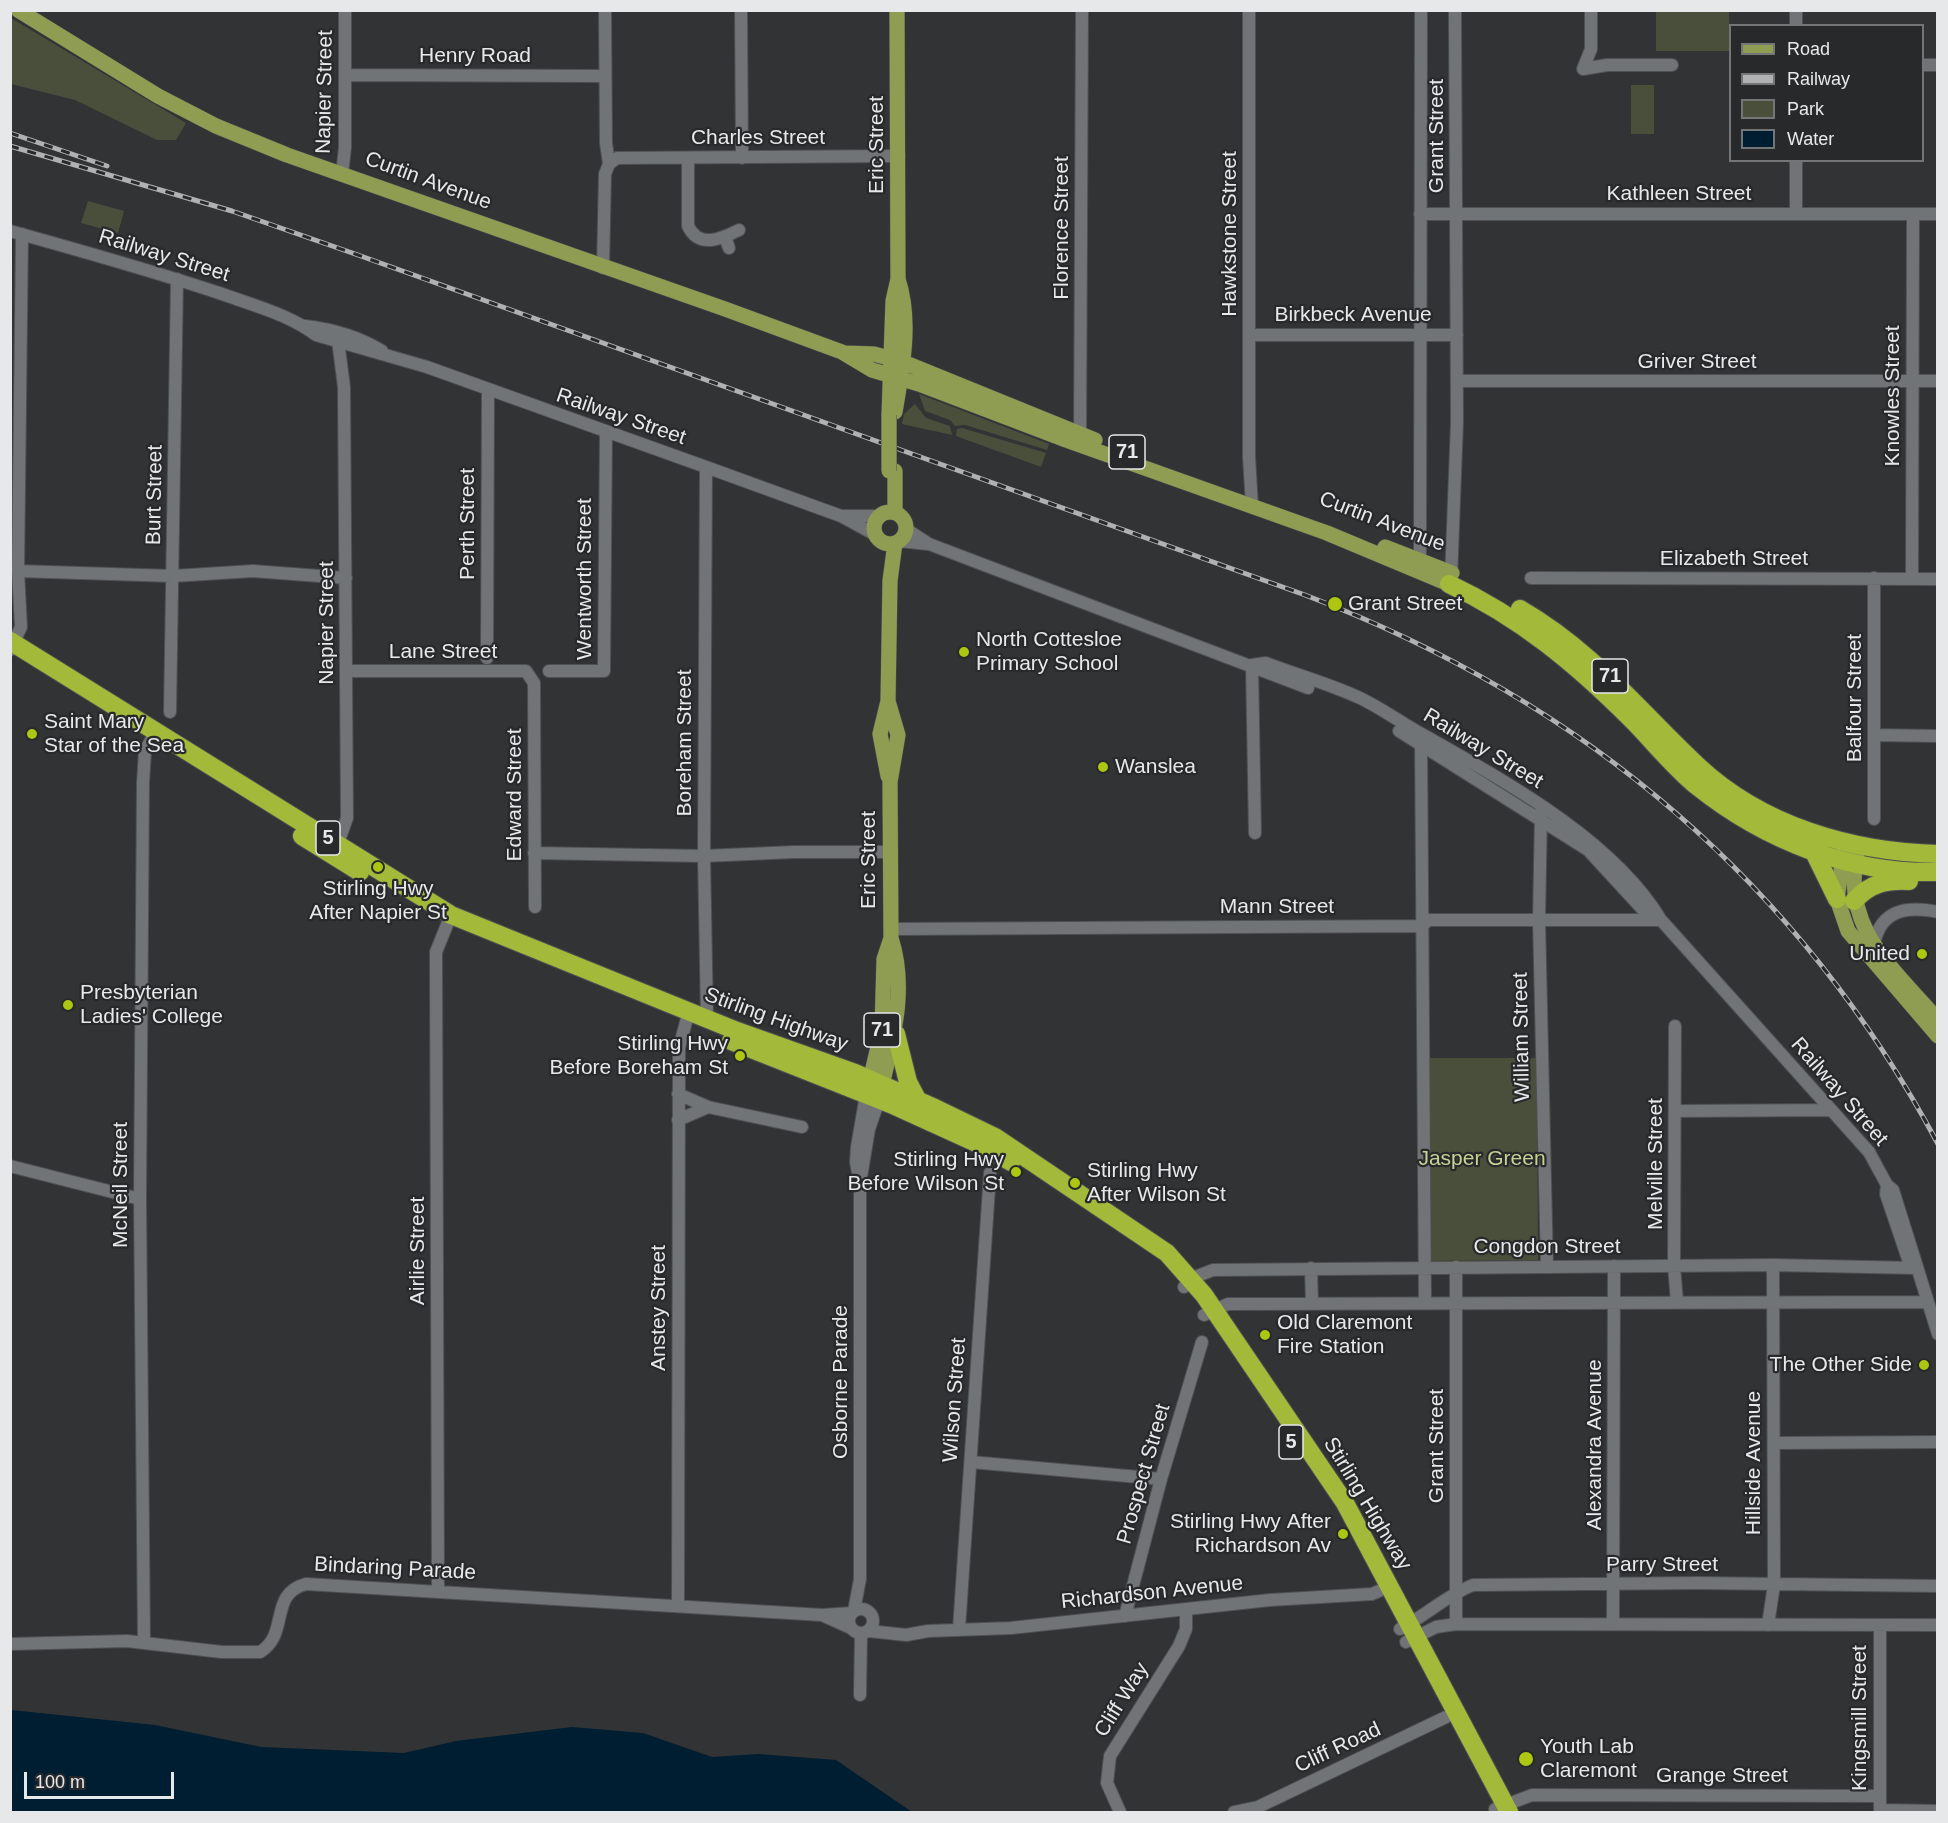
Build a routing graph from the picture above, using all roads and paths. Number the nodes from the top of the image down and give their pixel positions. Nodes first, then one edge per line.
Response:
1 (18, 10) edge
2 (345, 10) edge
3 (605, 10) edge
4 (741, 10) edge
5 (897, 10) edge
6 (1082, 10) edge
7 (1249, 10) edge
8 (1421, 10) edge
9 (1455, 10) edge
10 (1591, 10) edge
11 (1672, 65) dead end
12 (345, 75) junction
13 (604, 76) junction
14 (899, 156) junction
15 (688, 158) junction
16 (742, 158) junction
17 (613, 161) junction
18 (1796, 162) edge
19 (342, 174) junction
20 (1420, 214) junction
21 (1456, 214) junction
22 (1796, 214) junction
23 (1913, 214) junction
24 (1938, 214) edge
25 (739, 230) dead end
26 (16, 232) edge
27 (603, 268) junction
28 (177, 279) junction
29 (898, 279) junction
30 (904, 304) junction
31 (1419, 334) junction
32 (1250, 335) junction
33 (1457, 335) junction
34 (342, 339) junction
35 (842, 352) junction
36 (896, 360) junction
37 (930, 374) junction
38 (895, 377) junction
39 (1457, 381) junction
40 (1912, 381) junction
41 (1938, 381) edge
42 (488, 390) junction
43 (606, 432) junction
44 (1080, 440) junction
45 (706, 467) junction
46 (1248, 501) junction
47 (888, 513) junction
48 (841, 516) junction
49 (892, 538) junction
50 (1420, 566) junction
51 (18, 571) junction
52 (173, 576) junction
53 (346, 578) junction
54 (1531, 578) dead end
55 (1874, 578) junction
56 (1451, 579) junction
57 (1912, 579) junction
58 (1938, 579) edge
59 (12, 647) edge
60 (487, 658) dead end
61 (1252, 665) junction
62 (347, 671) junction
63 (549, 671) dead end
64 (534, 683) joint
65 (170, 712) dead end
66 (153, 735) junction
67 (1874, 735) junction
68 (1938, 736) edge
69 (1421, 739) junction
70 (1541, 812) junction
71 (1874, 819) dead end
72 (1255, 833) dead end
73 (336, 850) junction
74 (890, 852) junction
75 (1814, 852) junction
76 (534, 853) junction
77 (1850, 854) junction
78 (1938, 854) edge
79 (704, 856) junction
80 (1938, 872) edge
81 (1938, 879) edge
82 (1846, 900) junction
83 (535, 907) dead end
84 (1938, 912) edge
85 (448, 920) junction
86 (1539, 920) junction
87 (1661, 920) junction
88 (1422, 926) junction
89 (891, 933) junction
90 (1874, 944) junction
91 (1882, 964) junction
92 (697, 1015) junction
93 (1938, 1020) edge
94 (1675, 1026) dead end
95 (896, 1034) junction
96 (1938, 1036) edge
97 (874, 1090) junction
98 (678, 1094) junction
99 (918, 1101) junction
100 (708, 1107) junction
101 (1829, 1110) junction
102 (1676, 1111) junction
103 (678, 1120) junction
104 (802, 1127) dead end
105 (10, 1166) edge
106 (990, 1173) dead end
107 (140, 1199) junction
108 (1773, 1265) junction
109 (1614, 1266) junction
110 (1674, 1266) junction
111 (1456, 1267) junction
112 (1547, 1267) junction
113 (1311, 1268) junction
114 (1424, 1268) junction
115 (1916, 1268) junction
116 (1188, 1284) junction
117 (1614, 1302) junction
118 (1677, 1302) junction
119 (1773, 1302) junction
120 (1927, 1302) junction
121 (1425, 1303) junction
122 (1456, 1303) junction
123 (1312, 1304) junction
124 (1208, 1312) junction
125 (1938, 1334) edge
126 (1202, 1342) dead end
127 (1938, 1442) edge
128 (1774, 1443) junction
129 (971, 1462) junction
130 (1161, 1479) junction
131 (860, 1579) junction
132 (1613, 1584) junction
133 (1774, 1584) junction
134 (1938, 1586) edge
135 (438, 1590) junction
136 (1379, 1591) junction
137 (1456, 1591) junction
138 (678, 1606) junction
139 (1186, 1609) junction
140 (853, 1612) junction
141 (822, 1615) junction
142 (871, 1615) junction
143 (1125, 1616) junction
144 (1455, 1624) junction
145 (1613, 1624) junction
146 (1768, 1624) junction
147 (1880, 1624) junction
148 (1938, 1625) edge
149 (959, 1629) junction
150 (860, 1631) junction
151 (928, 1631) junction
152 (1408, 1633) junction
153 (144, 1642) junction
154 (10, 1644) edge
155 (860, 1695) dead end
156 (1446, 1717) junction
157 (1880, 1796) junction
158 (1501, 1809) edge
159 (1880, 1811) edge
160 (1938, 1811) edge
161 (1120, 1812) edge
162 (1242, 1812) edge

1 - 19 main road, Curtin Avenue
2 - 12 street, Napier Street
3 - 13 street
4 - 16 street
5 - 14 main road, Eric Street
6 - 44 street, Florence Street
7 - 32 street, Hawkstone Street
8 - 20 street, Grant Street
9 - 21 street, Grant Street
10 - 11 street
12 - 13 street, Henry Road
12 - 19 street, Napier Street
13 - 17 street
14 - 16 street, Charles Street
14 - 29 main road, Eric Street
15 - 16 street, Charles Street
15 - 17 street, Charles Street
15 - 25 street
17 - 27 street
18 - 22 street
19 - 27 main road, Curtin Avenue
20 - 21 street, Kathleen Street
20 - 31 street, Grant Street
21 - 22 street, Kathleen Street
21 - 33 street, Grant Street
22 - 23 street, Kathleen Street
23 - 24 street, Kathleen Street
23 - 40 street, Knowles Street
26 - 28 street, Railway Street
26 - 51 street
27 - 35 main road, Curtin Avenue
28 - 34 street, Railway Street
28 - 52 street, Burt Street
29 - 30 main road, Eric Street
29 - 36 main road, Eric Street
30 - 36 main road, Eric Street
30 - 37 main road
31 - 32 street, Birkbeck Avenue
31 - 33 street, Birkbeck Avenue
31 - 50 street, Grant Street
32 - 46 street, Hawkstone Street
33 - 39 street, Grant Street
34 - 42 street, Railway Street
34 - 53 street, Napier Street
35 - 36 main road, Curtin Avenue
35 - 38 main road, Curtin Avenue
36 - 37 main road, Curtin Avenue / 71
36 - 38 main road, Eric Street
37 - 44 main road, Curtin Avenue / 71
38 - 44 main road, Curtin Avenue / 71
38 - 47 main road, Eric Street / 71
39 - 40 street, Griver Street
39 - 56 street, Grant Street
40 - 41 street, Griver Street
40 - 57 street, Knowles Street
42 - 43 street, Railway Street
42 - 60 street, Perth Street
43 - 45 street, Railway Street
43 - 63 street, Wentworth Street
44 - 46 main road, Curtin Avenue / 71
45 - 48 street, Railway Street
45 - 79 street, Boreham Street
46 - 50 main road, Curtin Avenue / 71
47 - 48 street, Railway Street
47 - 49 main road, 71
47 - 49 main road, 71
48 - 49 street, Railway Street
49 - 61 street, Railway Street
49 - 74 main road, Eric Street / 71
50 - 56 main road, Curtin Avenue / 71
51 - 52 street
51 - 59 street
52 - 53 street
52 - 65 street, Burt Street
53 - 62 street, Napier Street
54 - 55 street, Elizabeth Street
55 - 57 street, Elizabeth Street
55 - 67 street, Balfour Street
56 - 75 highway, Curtin Avenue / 71
56 - 77 highway, Curtin Avenue / 71
57 - 58 street, Elizabeth Street
59 - 66 highway, Stirling Highway / 5
61 - 69 street, Railway Street
61 - 72 street
62 - 64 street, Lane Street
62 - 73 street, Napier Street
64 - 76 street, Edward Street
66 - 73 highway, Stirling Highway / 5
66 - 107 street, McNeil Street
67 - 68 street
67 - 71 street, Balfour Street
69 - 70 street, Railway Street
69 - 88 street
70 - 86 street, William Street
70 - 87 street, Railway Street
73 - 85 highway, Stirling Highway / 5
74 - 79 street
74 - 89 main road, Eric Street / 71
75 - 77 highway, 71
75 - 82 highway
76 - 79 street
76 - 83 street, Edward Street
77 - 78 highway, 71
77 - 80 highway, 71
77 - 82 main road
79 - 92 street, Boreham Street
81 - 82 highway
82 - 90 main road
82 - 91 main road
84 - 90 street
85 - 92 highway, Stirling Highway / 5
85 - 135 street, Airlie Street
86 - 87 street, Mann Street
86 - 88 street, Mann Street
86 - 112 street, William Street
87 - 101 street, Railway Street
88 - 89 street, Mann Street
88 - 114 street
89 - 95 main road, Eric Street / 71
89 - 97 main road, Eric Street / 71
90 - 91 main road
91 - 93 main road
91 - 96 main road
92 - 97 highway, Stirling Highway / 5
92 - 98 street, Anstey Street
94 - 102 street, Melville Street
95 - 97 main road, Eric Street / 71
95 - 99 highway, 71
97 - 99 highway, Stirling Highway / 5
97 - 116 highway, Stirling Highway / 5
97 - 131 street, Osborne Parade
98 - 100 street
98 - 103 street, Anstey Street
99 - 116 highway, Stirling Highway / 5
100 - 103 street
100 - 104 street
101 - 102 street
101 - 115 street, Railway Street
102 - 110 street, Melville Street
103 - 138 street, Anstey Street
105 - 107 street
106 - 129 street, Wilson Street
107 - 153 street, McNeil Street
108 - 110 street, Congdon Street
108 - 115 street, Congdon Street
108 - 119 street, Hillside Avenue
109 - 110 street, Congdon Street
109 - 112 street, Congdon Street
109 - 117 street, Alexandra Avenue
110 - 118 street, Melville Street
111 - 112 street, Congdon Street
111 - 114 street, Congdon Street
111 - 122 street, Grant Street
113 - 114 street, Congdon Street
113 - 116 street, Congdon Street
113 - 123 street
114 - 121 street
115 - 120 street, Railway Street
116 - 124 highway, Stirling Highway / 5
117 - 118 street
117 - 122 street
117 - 132 street, Alexandra Avenue
118 - 119 street
119 - 120 street
119 - 128 street, Hillside Avenue
120 - 125 street, Railway Street
121 - 122 street
121 - 123 street
122 - 137 street, Grant Street
123 - 124 street
124 - 136 highway, Stirling Highway / 5
124 - 152 highway, Stirling Highway / 5
126 - 130 street, Prospect Street
127 - 128 street
128 - 133 street, Hillside Avenue
129 - 130 street
129 - 149 street, Wilson Street
130 - 143 street, Prospect Street
131 - 140 street, Osborne Parade
131 - 142 street, Osborne Parade
132 - 133 street, Parry Street
132 - 137 street, Parry Street
132 - 145 street, Alexandra Avenue
133 - 134 street, Parry Street
133 - 146 street, Hillside Avenue
135 - 138 street, Bindaring Parade
135 - 153 street, Bindaring Parade
136 - 139 street, Richardson Avenue
136 - 152 highway, Stirling Highway / 5
137 - 144 street, Grant Street
137 - 152 street, Parry Street
138 - 141 street, Bindaring Parade
139 - 143 street, Richardson Avenue
139 - 161 street, Cliff Way
140 - 141 street, Bindaring Parade
140 - 142 street, Bindaring Parade
140 - 150 street, Osborne Parade
141 - 150 street, Bindaring Parade
142 - 150 street
142 - 151 street, Richardson Avenue
143 - 149 street, Richardson Avenue
144 - 145 street
144 - 152 street
145 - 146 street
146 - 147 street
147 - 148 street
147 - 157 street, Kingsmill Street
149 - 151 street, Richardson Avenue
150 - 151 street, Richardson Avenue
150 - 155 street
152 - 156 highway, Stirling Highway / 5
152 - 158 highway, Stirling Highway / 5
153 - 154 street, Bindaring Parade
156 - 158 highway, Stirling Highway / 5
156 - 162 street, Cliff Road
157 - 158 street, Grange Street
157 - 159 street, Kingsmill Street
159 - 160 street

